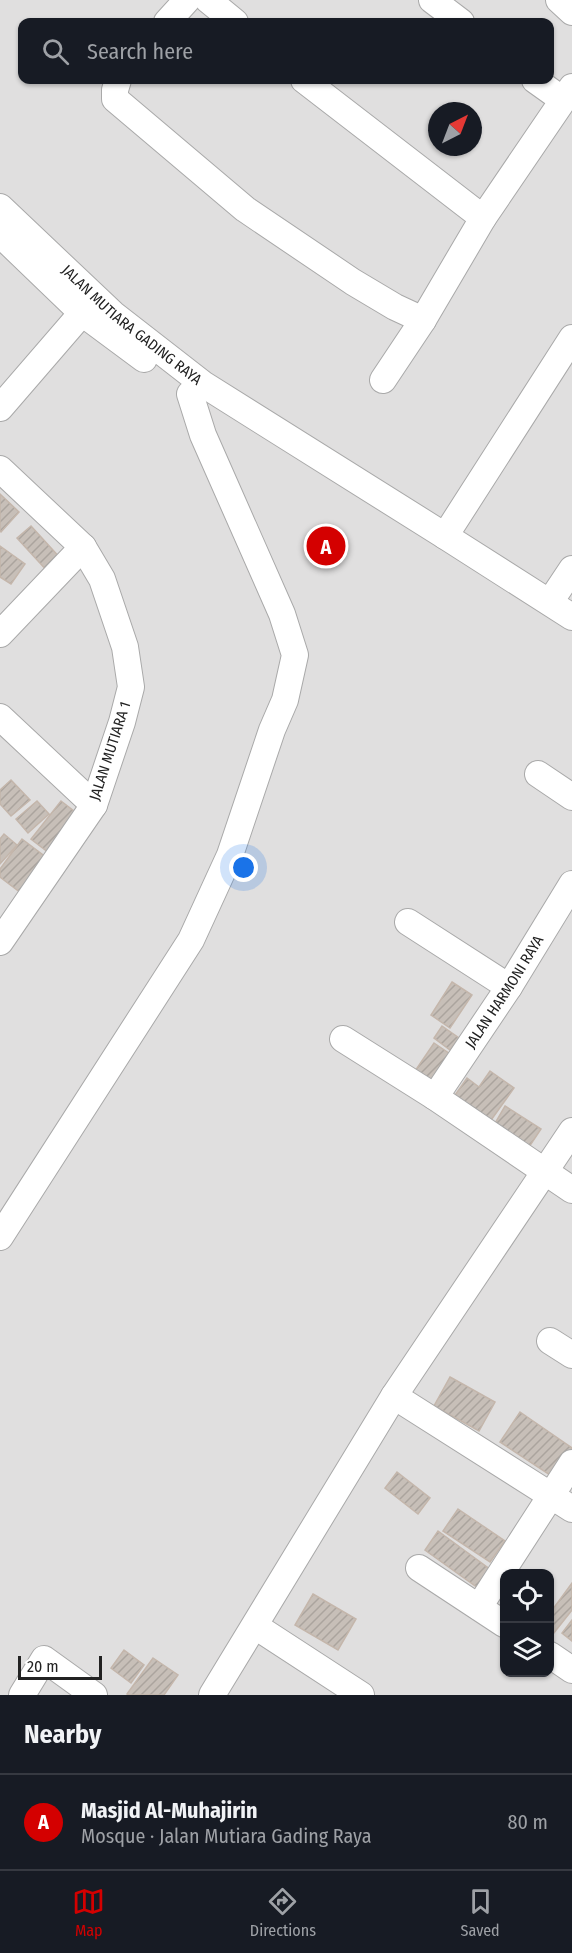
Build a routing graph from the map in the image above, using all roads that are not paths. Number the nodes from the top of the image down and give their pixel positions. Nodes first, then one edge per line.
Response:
1 (187, 0) edge
2 (208, 0) edge
3 (432, 0) edge
4 (559, 0) edge
5 (572, 12) edge
6 (171, 18) edge
7 (230, 18) edge
8 (456, 18) edge
9 (117, 84) edge
10 (309, 84) edge
11 (545, 84) edge
12 (567, 94) edge
13 (0, 207) edge
14 (483, 218) junction
15 (0, 234) edge
16 (82, 313) junction
17 (423, 320) junction
18 (572, 338) edge
19 (383, 380) dead end
20 (196, 389) junction
21 (0, 408) edge
22 (0, 469) edge
23 (445, 536) junction
24 (83, 547) junction
25 (572, 569) edge
26 (550, 602) junction
27 (572, 617) edge
28 (0, 634) edge
29 (0, 717) edge
30 (538, 774) dead end
31 (572, 797) edge
32 (94, 804) junction
33 (572, 884) edge
34 (8, 911) edge
35 (408, 922) dead end
36 (0, 942) edge
37 (510, 987) junction
38 (343, 1039) dead end
39 (435, 1097) junction
40 (572, 1131) edge
41 (544, 1170) junction
42 (572, 1190) edge
43 (0, 1237) edge
44 (550, 1341) dead end
45 (572, 1355) edge
46 (394, 1396) junction
47 (572, 1463) edge
48 (550, 1496) junction
49 (572, 1509) edge
50 (418, 1568) dead end
51 (479, 1607) junction
52 (503, 1623) edge
53 (255, 1626) junction
54 (554, 1658) edge
55 (572, 1670) edge
56 (22, 1695) edge
57 (94, 1695) edge
58 (212, 1695) edge
59 (361, 1695) edge

1 - 6 street
2 - 7 street
3 - 8 street
4 - 5 street
9 - 17 street
10 - 14 street
11 - 12 street
12 - 14 street
13 - 20 street, JALAN MUTIARA GADING RAYA
14 - 17 street
15 - 16 street, JALAN MUTIARA GADING RAYA
16 - 20 street, JALAN MUTIARA GADING RAYA
16 - 21 street
17 - 19 street
18 - 23 street
20 - 23 street
20 - 43 street
22 - 24 street, JALAN MUTIARA 1
23 - 26 street
24 - 28 street
24 - 32 street, JALAN MUTIARA 1
25 - 26 street
26 - 27 street
29 - 32 street
30 - 31 street
32 - 34 street, JALAN MUTIARA 1
33 - 37 street, JALAN HARMONI RAYA
34 - 36 street, JALAN MUTIARA 1
35 - 37 street
37 - 39 street, JALAN HARMONI RAYA
38 - 39 street
39 - 41 street
40 - 41 street
41 - 42 street
41 - 46 street
44 - 45 street
46 - 48 street
46 - 53 street
47 - 48 street
48 - 49 street
48 - 51 street
50 - 51 street
51 - 52 street
53 - 58 street
53 - 59 street
54 - 55 street
56 - 57 street

